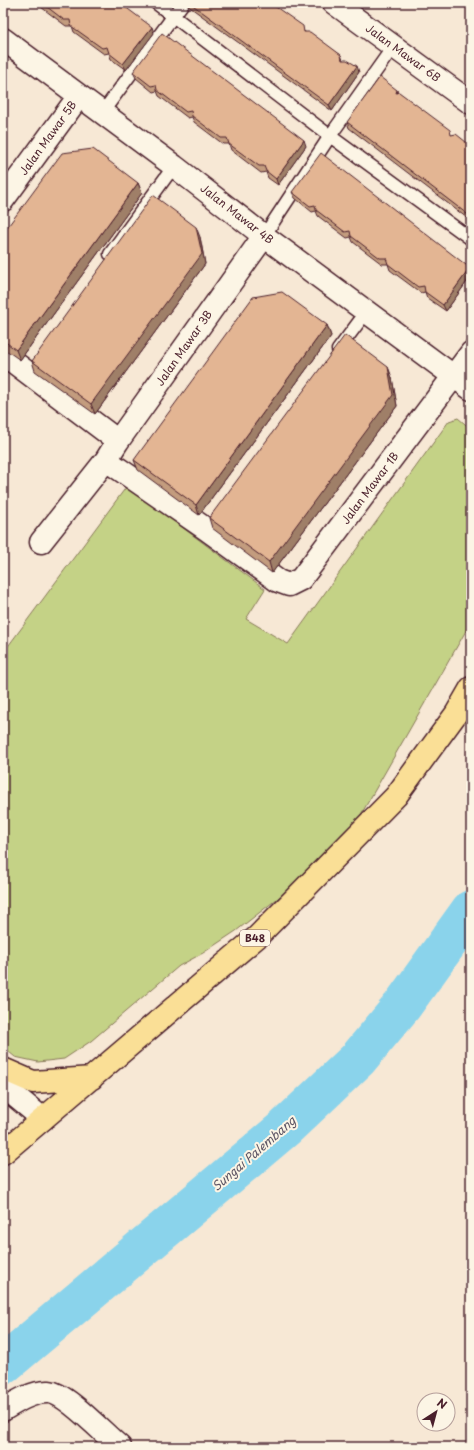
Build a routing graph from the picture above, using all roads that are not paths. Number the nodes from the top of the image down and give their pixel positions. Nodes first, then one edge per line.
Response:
1 (156, 3) edge
2 (183, 3) edge
3 (334, 3) edge
4 (173, 16) junction
5 (3, 39) edge
6 (393, 47) junction
7 (79, 96) junction
8 (471, 103) edge
9 (102, 113) junction
10 (330, 136) junction
11 (174, 166) junction
12 (3, 200) edge
13 (264, 236) junction
14 (471, 239) edge
15 (105, 262) edge
16 (367, 311) junction
17 (471, 353) edge
18 (3, 354) edge
19 (329, 362) edge
20 (463, 383) edge
21 (118, 441) junction
22 (106, 460) junction
23 (41, 542) dead end
24 (471, 688) edge
25 (3, 1069) edge
26 (92, 1078) junction
27 (3, 1086) edge
28 (44, 1119) junction
29 (4, 1151) edge
30 (3, 1410) edge
31 (120, 1447) edge

1 - 4 lane
2 - 4 lane
3 - 6 street, Jalan Mawar 6B
4 - 9 lane
4 - 10 lane
5 - 7 street, Jalan Mawar 4B
6 - 8 street, Jalan Mawar 6B
6 - 10 lane
7 - 9 street, Jalan Mawar 4B
7 - 12 street, Jalan Mawar 5B
9 - 11 street, Jalan Mawar 4B
10 - 13 lane
10 - 14 lane
11 - 13 street, Jalan Mawar 4B
11 - 15 lane
13 - 16 street, Jalan Mawar 4B
13 - 21 street, Jalan Mawar 3B
16 - 19 lane
16 - 20 street, Jalan Mawar 4B
17 - 20 street, Jalan Mawar 1B
18 - 21 street
20 - 22 street, Jalan Mawar 1B
21 - 22 street, Jalan Mawar 3B
22 - 23 street, Jalan Mawar 3B
24 - 26 main road, B48
25 - 26 main road
26 - 28 main road, B48
27 - 28 street
28 - 29 main road, B48
30 - 31 street

